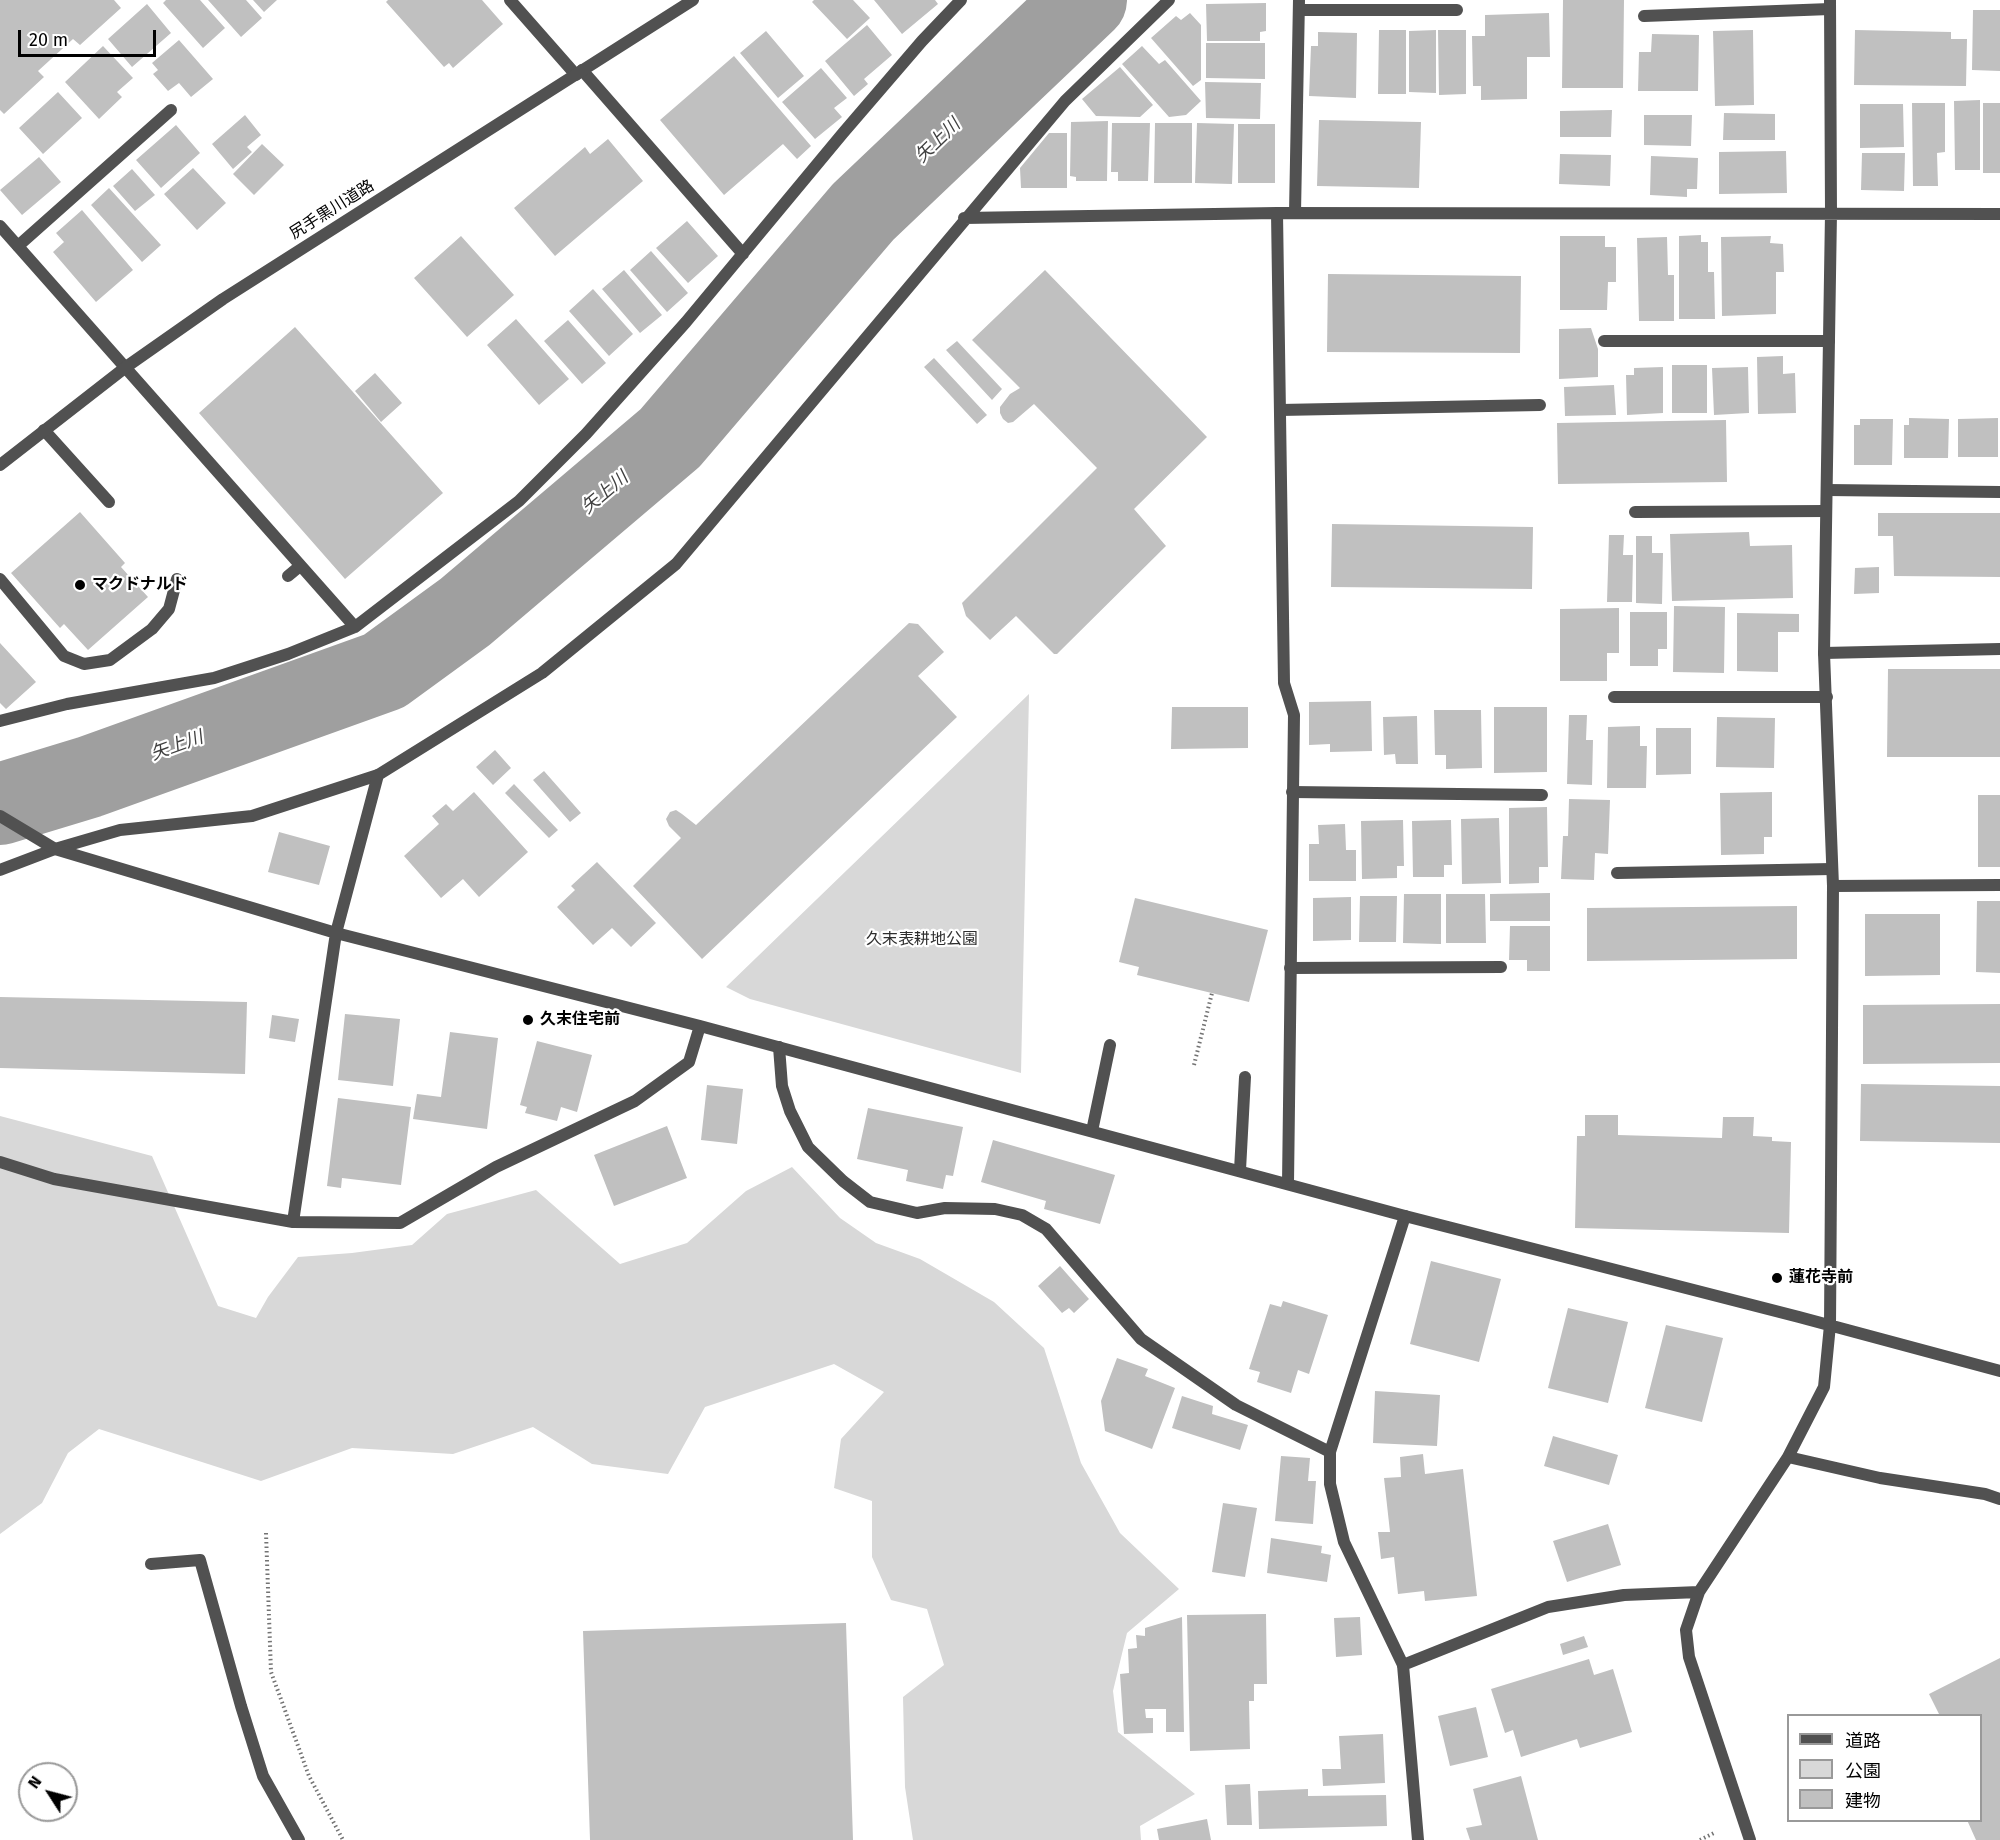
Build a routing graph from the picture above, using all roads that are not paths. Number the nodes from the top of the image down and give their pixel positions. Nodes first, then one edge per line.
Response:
1 (510, 0) edge
2 (693, 0) edge
3 (961, 0) edge
4 (1169, 0) edge
5 (1830, 4) edge
6 (1299, 5) edge
7 (1457, 10) dead end
8 (1644, 16) dead end
9 (579, 72) junction
10 (171, 110) dead end
11 (1277, 213) junction
12 (1295, 213) junction
13 (1831, 213) junction
14 (2000, 214) edge
15 (964, 218) junction
16 (0, 226) edge
17 (18, 246) junction
18 (743, 254) junction
19 (1604, 341) dead end
20 (1829, 341) junction
21 (126, 367) junction
22 (1540, 405) dead end
23 (1280, 411) junction
24 (44, 430) junction
25 (0, 465) edge
26 (1827, 490) junction
27 (2000, 492) edge
28 (109, 502) dead end
29 (1826, 511) junction
30 (1635, 512) dead end
31 (300, 566) junction
32 (288, 576) dead end
33 (0, 579) edge
34 (177, 579) dead end
35 (355, 627) junction
36 (2000, 649) edge
37 (1824, 653) junction
38 (1614, 697) dead end
39 (1827, 697) junction
40 (0, 721) edge
41 (378, 775) junction
42 (1292, 792) junction
43 (1542, 795) dead end
44 (0, 816) edge
45 (55, 849) junction
46 (1832, 869) junction
47 (0, 870) edge
48 (1617, 873) dead end
49 (2000, 885) edge
50 (1833, 886) junction
51 (336, 933) junction
52 (1501, 967) dead end
53 (1290, 968) junction
54 (700, 1026) junction
55 (1110, 1045) dead end
56 (779, 1047) junction
57 (1245, 1077) dead end
58 (1092, 1131) junction
59 (0, 1162) edge
60 (1240, 1170) junction
61 (1288, 1183) junction
62 (1405, 1216) junction
63 (293, 1222) junction
64 (1830, 1325) junction
65 (2000, 1371) edge
66 (1330, 1452) junction
67 (1788, 1457) junction
68 (2000, 1499) edge
69 (151, 1564) dead end
70 (1699, 1592) junction
71 (1403, 1665) junction
72 (299, 1840) edge
73 (1418, 1840) edge
74 (1750, 1840) edge

1 - 9 street
2 - 9 street, 尻手黒川道路
3 - 18 street
4 - 15 street
5 - 8 street
5 - 13 street
6 - 7 street
6 - 12 street
9 - 18 street
9 - 21 street, 尻手黒川道路
10 - 17 street
11 - 12 street
11 - 15 street
11 - 23 street
12 - 13 street
13 - 14 street
13 - 20 street
15 - 41 street
16 - 17 street
17 - 21 street
18 - 35 street
19 - 20 street
20 - 26 street
21 - 24 street, 尻手黒川道路
21 - 31 street
22 - 23 street
23 - 42 street
24 - 25 street, 尻手黒川道路
24 - 28 street
26 - 27 street
26 - 29 street
29 - 30 street
29 - 37 street
31 - 32 street
31 - 35 street
33 - 34 street
35 - 40 street
36 - 37 street
37 - 39 street
38 - 39 street
39 - 46 street
41 - 45 street
41 - 51 street
42 - 43 street
42 - 53 street
44 - 45 street
45 - 47 street
45 - 51 street
46 - 48 street
46 - 50 street
49 - 50 street
50 - 64 street
51 - 54 street
51 - 63 street
52 - 53 street
53 - 61 street
54 - 56 street
54 - 63 street
55 - 58 street
56 - 58 street
56 - 66 street
57 - 60 street
58 - 60 street
59 - 63 street
60 - 61 street
61 - 62 street
62 - 64 street
62 - 66 street
64 - 65 street
64 - 67 street
66 - 71 street
67 - 68 street
67 - 70 street
69 - 72 street
70 - 71 street
70 - 74 street
71 - 73 street

